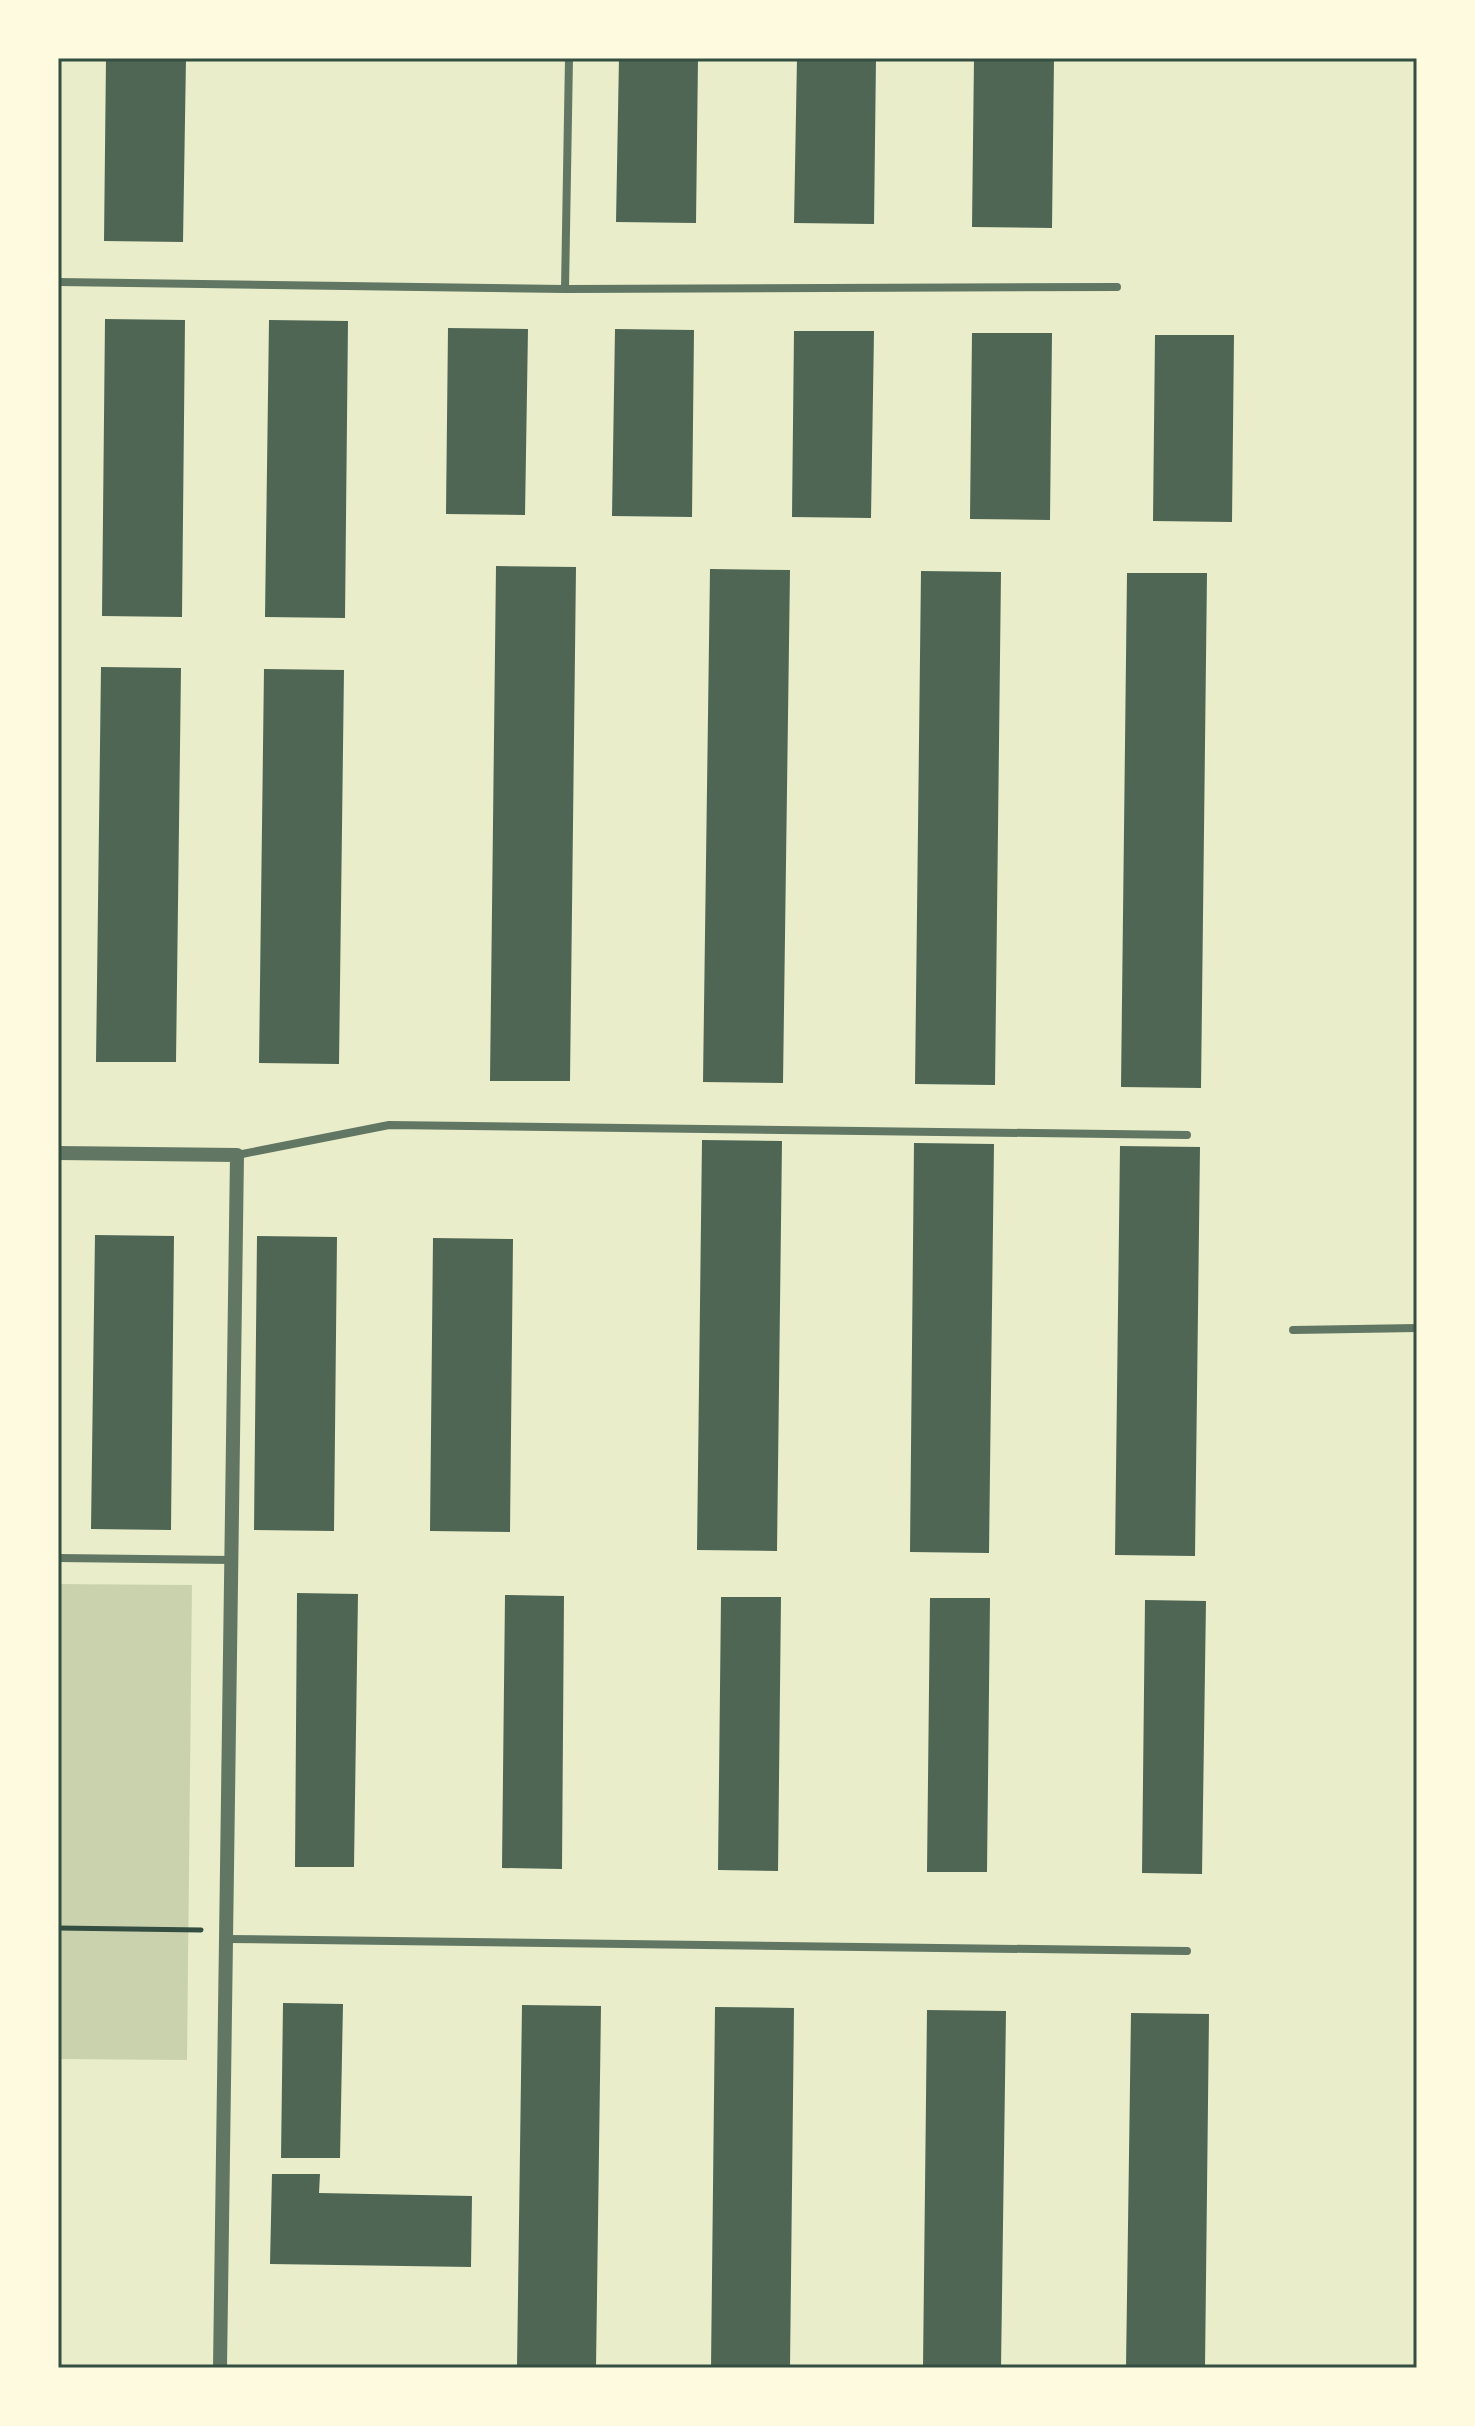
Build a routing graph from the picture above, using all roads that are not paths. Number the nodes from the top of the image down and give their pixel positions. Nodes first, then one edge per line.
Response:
1 (569, 58) edge
2 (58, 282) edge
3 (1117, 287) dead end
4 (565, 289) junction
5 (1187, 1135) dead end
6 (58, 1153) edge
7 (237, 1155) junction
8 (1417, 1328) edge
9 (1293, 1330) dead end
10 (58, 1558) edge
11 (232, 1560) junction
12 (226, 1934) junction
13 (1187, 1951) dead end
14 (220, 2368) edge

1 - 4 street
2 - 4 street
3 - 4 street
5 - 7 street
6 - 7 street
7 - 11 street
8 - 9 street
10 - 11 street
11 - 12 street
12 - 13 street
12 - 14 street

